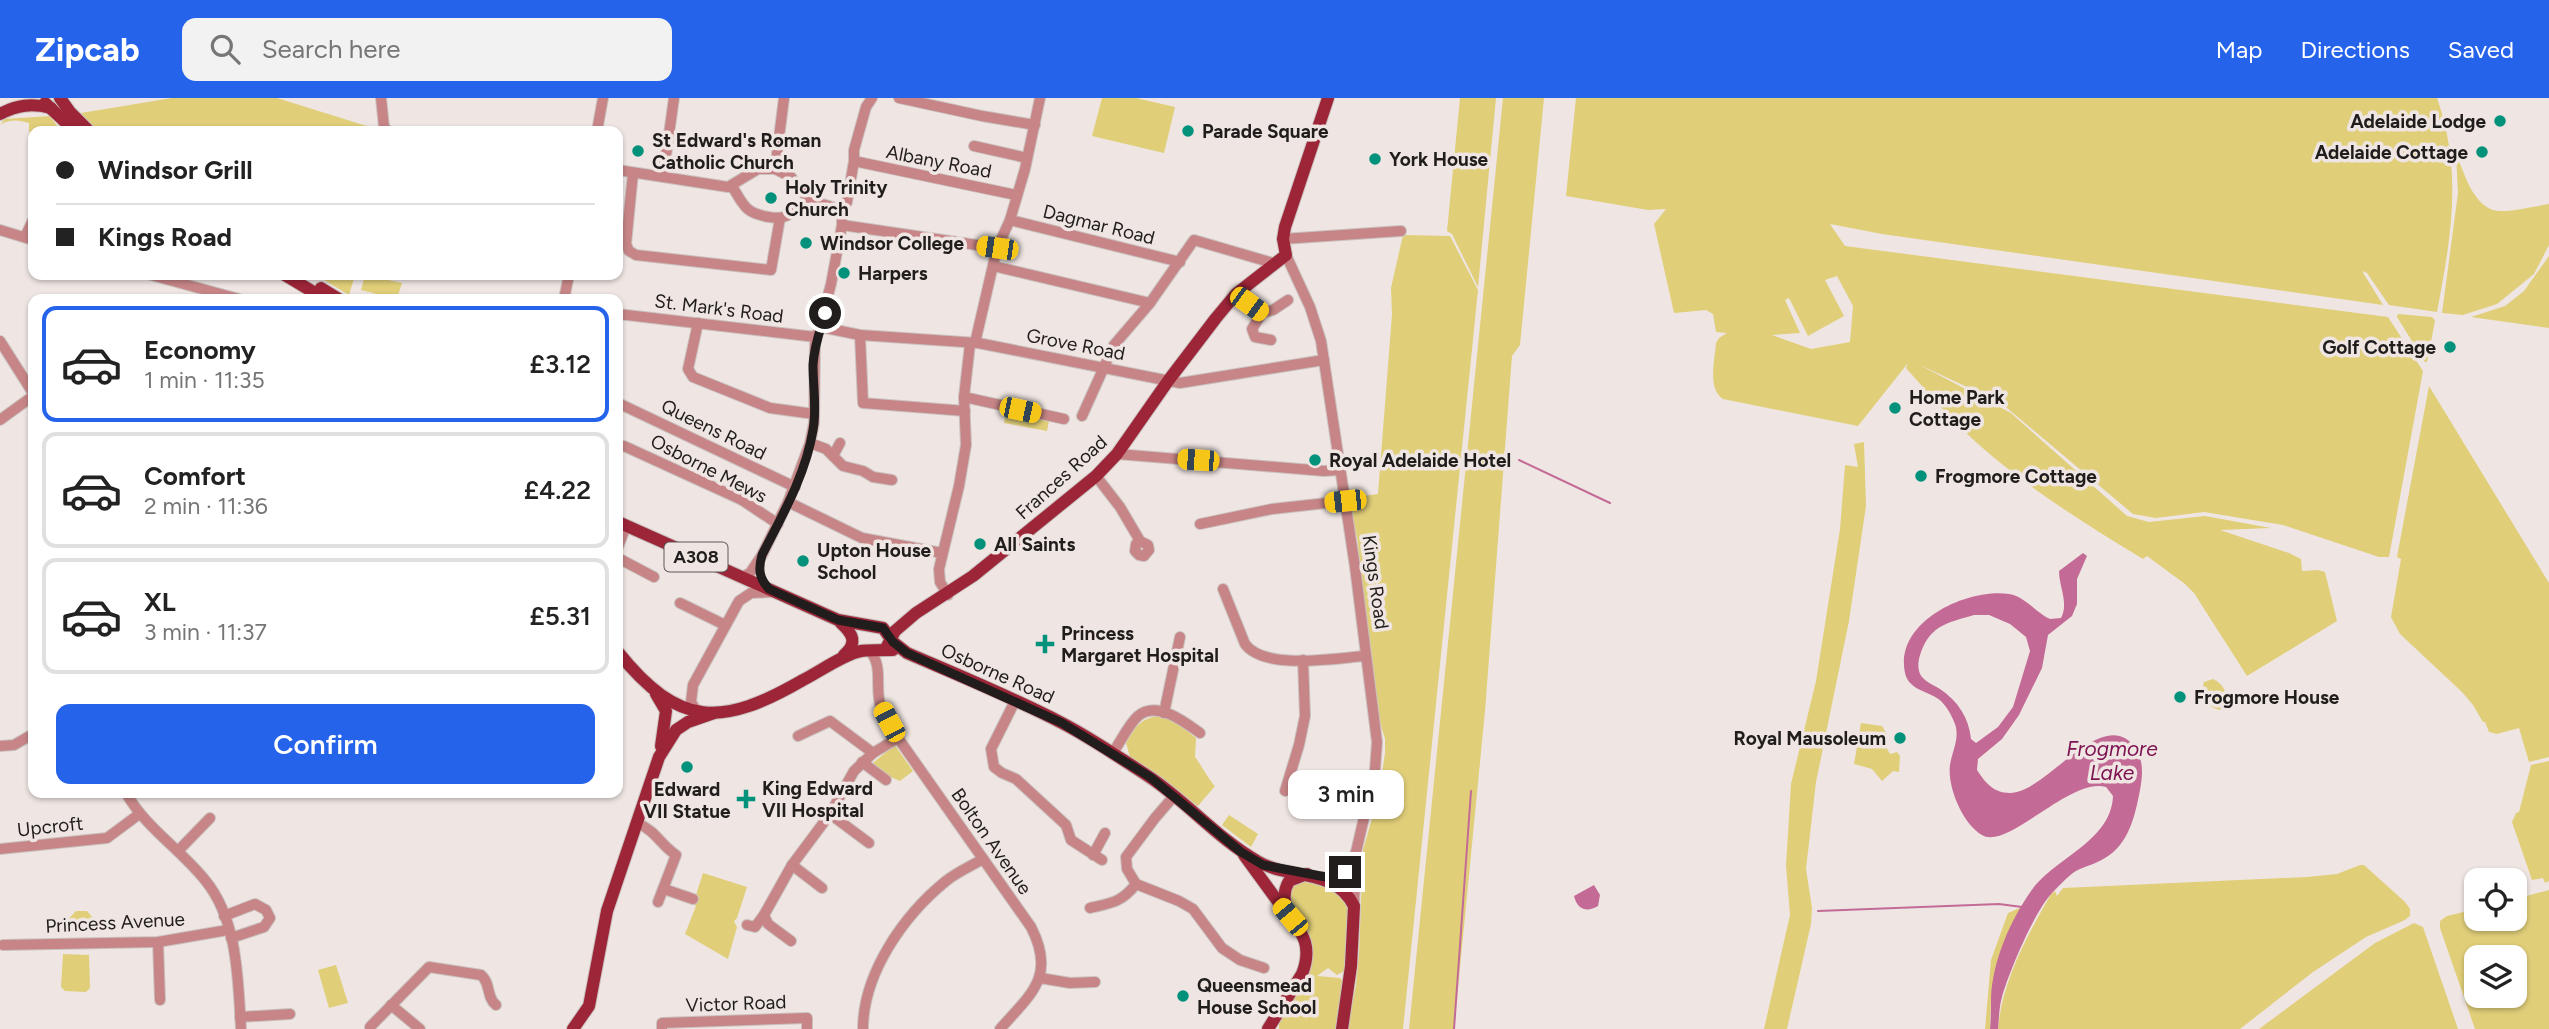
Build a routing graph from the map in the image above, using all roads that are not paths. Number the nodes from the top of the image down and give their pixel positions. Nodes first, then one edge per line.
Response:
1 (9, 98) edge
2 (39, 98) edge
3 (381, 98) edge
4 (603, 98) edge
5 (674, 98) edge
6 (784, 98) edge
7 (872, 98) edge
8 (899, 98) edge
9 (1040, 98) edge
10 (1328, 98) edge
11 (56, 103) edge
12 (0, 112) edge
13 (1035, 125) junction
14 (72, 126) edge
15 (84, 126) edge
16 (384, 126) edge
17 (598, 126) edge
18 (974, 146) dead end
19 (855, 161) junction
20 (1026, 164) junction
21 (775, 169) junction
22 (623, 171) edge
23 (634, 173) junction
24 (663, 177) junction
25 (732, 186) junction
26 (1016, 195) junction
27 (809, 200) junction
28 (842, 210) junction
29 (780, 218) junction
30 (1010, 220) junction
31 (842, 225) junction
32 (0, 230) edge
33 (1401, 231) dead end
34 (28, 238) edge
35 (1283, 239) junction
36 (997, 248) junction
37 (1286, 254) junction
38 (1180, 262) junction
39 (1273, 263) junction
40 (993, 266) junction
41 (170, 280) edge
42 (293, 280) edge
43 (307, 280) edge
44 (221, 294) edge
45 (317, 294) edge
46 (331, 294) edge
47 (1236, 294) junction
48 (1288, 300) dead end
49 (1150, 303) junction
50 (1262, 313) junction
51 (623, 315) edge
52 (698, 323) junction
53 (819, 332) junction
54 (860, 335) junction
55 (1271, 340) dead end
56 (0, 341) edge
57 (972, 343) junction
58 (1324, 360) junction
59 (1104, 367) junction
60 (1168, 381) junction
61 (28, 386) edge
62 (964, 397) junction
63 (28, 398) edge
64 (623, 405) edge
65 (965, 411) junction
66 (814, 414) junction
67 (1082, 415) dead end
68 (1064, 419) dead end
69 (0, 420) edge
70 (810, 443) junction
71 (840, 443) dead end
72 (624, 446) dead end
73 (1117, 454) junction
74 (833, 456) junction
75 (1340, 470) junction
76 (1096, 476) junction
77 (892, 480) dead end
78 (795, 486) junction
79 (1345, 501) junction
80 (788, 502) junction
81 (623, 524) edge
82 (778, 524) junction
83 (1200, 524) dead end
84 (1140, 541) dead end
85 (942, 553) junction
86 (762, 555) junction
87 (623, 561) edge
88 (654, 577) dead end
89 (742, 577) junction
90 (1223, 589) dead end
91 (771, 590) junction
92 (948, 595) junction
93 (680, 603) dead end
94 (916, 613) junction
95 (838, 620) junction
96 (725, 625) junction
97 (868, 625) junction
98 (1180, 637) dead end
99 (888, 644) junction
100 (870, 651) junction
101 (1366, 656) junction
102 (623, 658) edge
103 (1303, 660) junction
104 (832, 665) junction
105 (878, 671) junction
106 (652, 690) junction
107 (1015, 701) junction
108 (697, 712) junction
109 (714, 713) junction
110 (1164, 713) junction
111 (1200, 733) dead end
112 (798, 736) dead end
113 (28, 737) edge
114 (898, 738) junction
115 (0, 746) edge
116 (873, 753) junction
117 (1112, 754) junction
118 (659, 757) junction
119 (862, 762) junction
120 (886, 780) dead end
121 (1285, 791) dead end
122 (1174, 796) junction
123 (129, 798) edge
124 (830, 814) junction
125 (138, 815) junction
126 (211, 818) dead end
127 (638, 823) junction
128 (1105, 833) dead end
129 (869, 843) dead end
130 (0, 849) edge
131 (178, 851) junction
132 (1241, 852) junction
133 (1356, 852) junction
134 (984, 859) junction
135 (792, 865) junction
136 (1313, 876) junction
137 (1136, 884) junction
138 (664, 888) junction
139 (822, 888) dead end
140 (693, 899) dead end
141 (658, 902) dead end
142 (1354, 906) junction
143 (1090, 908) dead end
144 (224, 915) junction
145 (764, 915) junction
146 (1290, 917) junction
147 (747, 925) dead end
148 (230, 934) junction
149 (791, 941) dead end
150 (158, 942) junction
151 (3, 945) dead end
152 (1264, 968) dead end
153 (1040, 978) junction
154 (1095, 982) dead end
155 (160, 1000) dead end
156 (391, 1004) junction
157 (496, 1005) dead end
158 (290, 1014) dead end
159 (1278, 1014) junction
160 (240, 1017) junction
161 (370, 1027) dead end
162 (241, 1029) edge
163 (421, 1029) edge
164 (573, 1029) edge
165 (662, 1029) edge
166 (807, 1029) edge
167 (863, 1029) edge
168 (1000, 1029) edge
169 (1268, 1029) edge
170 (1277, 1029) edge
171 (1342, 1029) edge

1 - 12 main road
2 - 11 main road
3 - 16 street
4 - 17 street
5 - 24 street
6 - 21 street
7 - 19 street
8 - 13 street
9 - 13 street
10 - 35 main road
11 - 12 main road
11 - 14 main road
11 - 15 main road
13 - 20 street
18 - 20 street
19 - 26 street, Albany Road
19 - 28 street
20 - 26 street
21 - 25 street
21 - 27 street
22 - 23 street
23 - 24 street
23 - 29 street
24 - 25 street
25 - 29 street
26 - 30 street
27 - 28 street
27 - 29 street
28 - 31 street
30 - 36 street
30 - 38 street, Dagmar Road
31 - 36 street
31 - 53 street
32 - 34 street
33 - 35 street
35 - 37 main road, Kings Road
36 - 40 street
37 - 39 main road, Frances Road
37 - 58 street, Kings Road
38 - 39 street
38 - 49 street
39 - 47 main road, Frances Road
40 - 49 street
40 - 57 street
41 - 44 street
42 - 45 main road
43 - 46 main road
47 - 50 street
47 - 60 main road, Frances Road
48 - 50 street
49 - 59 street
50 - 55 street
51 - 52 street, St. Mark's Road
52 - 53 street, St. Mark's Road
52 - 66 street
53 - 54 street, Grove Road
53 - 66 street
54 - 57 street, Grove Road
54 - 65 street
56 - 61 street
57 - 59 street, Grove Road
57 - 62 street
58 - 60 street, Grove Road
58 - 75 street, Kings Road
59 - 60 street, Grove Road
59 - 67 street
60 - 73 main road, Frances Road
62 - 65 street
62 - 68 street
63 - 69 street
64 - 78 street, Queens Road
65 - 85 street
66 - 70 street
70 - 74 street
70 - 78 street
71 - 74 street
72 - 82 street, Osborne Mews
73 - 75 street
73 - 76 main road, Frances Road
74 - 77 street
75 - 79 street, Kings Road
76 - 84 street
76 - 92 main road, Frances Road
78 - 80 street
79 - 83 street
79 - 101 street, Kings Road
80 - 82 street
80 - 85 street
81 - 89 main road, Osborne Road / A308
82 - 86 street
85 - 92 street
86 - 89 street
86 - 91 street
87 - 88 street
89 - 91 main road, Osborne Road / A308
90 - 103 street
91 - 95 main road, Osborne Road / A308
91 - 96 street
92 - 94 main road, Frances Road
93 - 96 street
94 - 97 main road
94 - 99 main road, Frances Road
95 - 97 main road, Osborne Road / A308
95 - 104 main road
96 - 108 street
97 - 99 main road, Osborne Road / A308
98 - 110 street
99 - 100 main road, A308
99 - 105 street, Bolton Avenue
99 - 107 main road, Osborne Road / A308
100 - 104 main road, A308
100 - 105 street, Bolton Avenue
101 - 103 street
101 - 133 street, Kings Road
102 - 106 main road, A308
103 - 121 street
104 - 109 main road, A308
105 - 114 street, Bolton Avenue
106 - 108 main road, A308
106 - 118 main road
107 - 117 main road, Osborne Road / A308
107 - 128 street
108 - 109 main road, A308
109 - 118 main road
110 - 111 street
110 - 117 street
112 - 116 street
113 - 115 street
114 - 116 street
114 - 134 street, Bolton Avenue
116 - 119 street
117 - 122 main road, Osborne Road / A308
118 - 127 main road
119 - 120 street
119 - 124 street
122 - 132 main road, Osborne Road / A308
122 - 137 street
123 - 125 street
124 - 129 street
124 - 135 street
125 - 130 street, Upcroft
125 - 131 street
126 - 131 street
127 - 138 street
127 - 164 main road
131 - 144 street
132 - 136 main road, Osborne Road / A308
132 - 146 main road, Osborne Road / A308
133 - 136 street, Kings Road
133 - 142 street, Kings Road
134 - 153 street, Bolton Avenue
134 - 167 street
135 - 139 street
135 - 145 street
136 - 142 main road
136 - 146 main road
137 - 143 street
137 - 152 street
138 - 140 street
138 - 141 street
142 - 171 main road
144 - 148 street
144 - 148 street, Princess Avenue
145 - 147 street
145 - 149 street
146 - 159 main road
148 - 150 street, Princess Avenue
148 - 160 street
150 - 151 street, Princess Avenue
150 - 155 street
153 - 154 street
153 - 168 street
156 - 157 street
156 - 161 street
156 - 163 street
158 - 160 street
159 - 169 main road
159 - 170 main road
160 - 162 street
165 - 166 street, Victor Road

